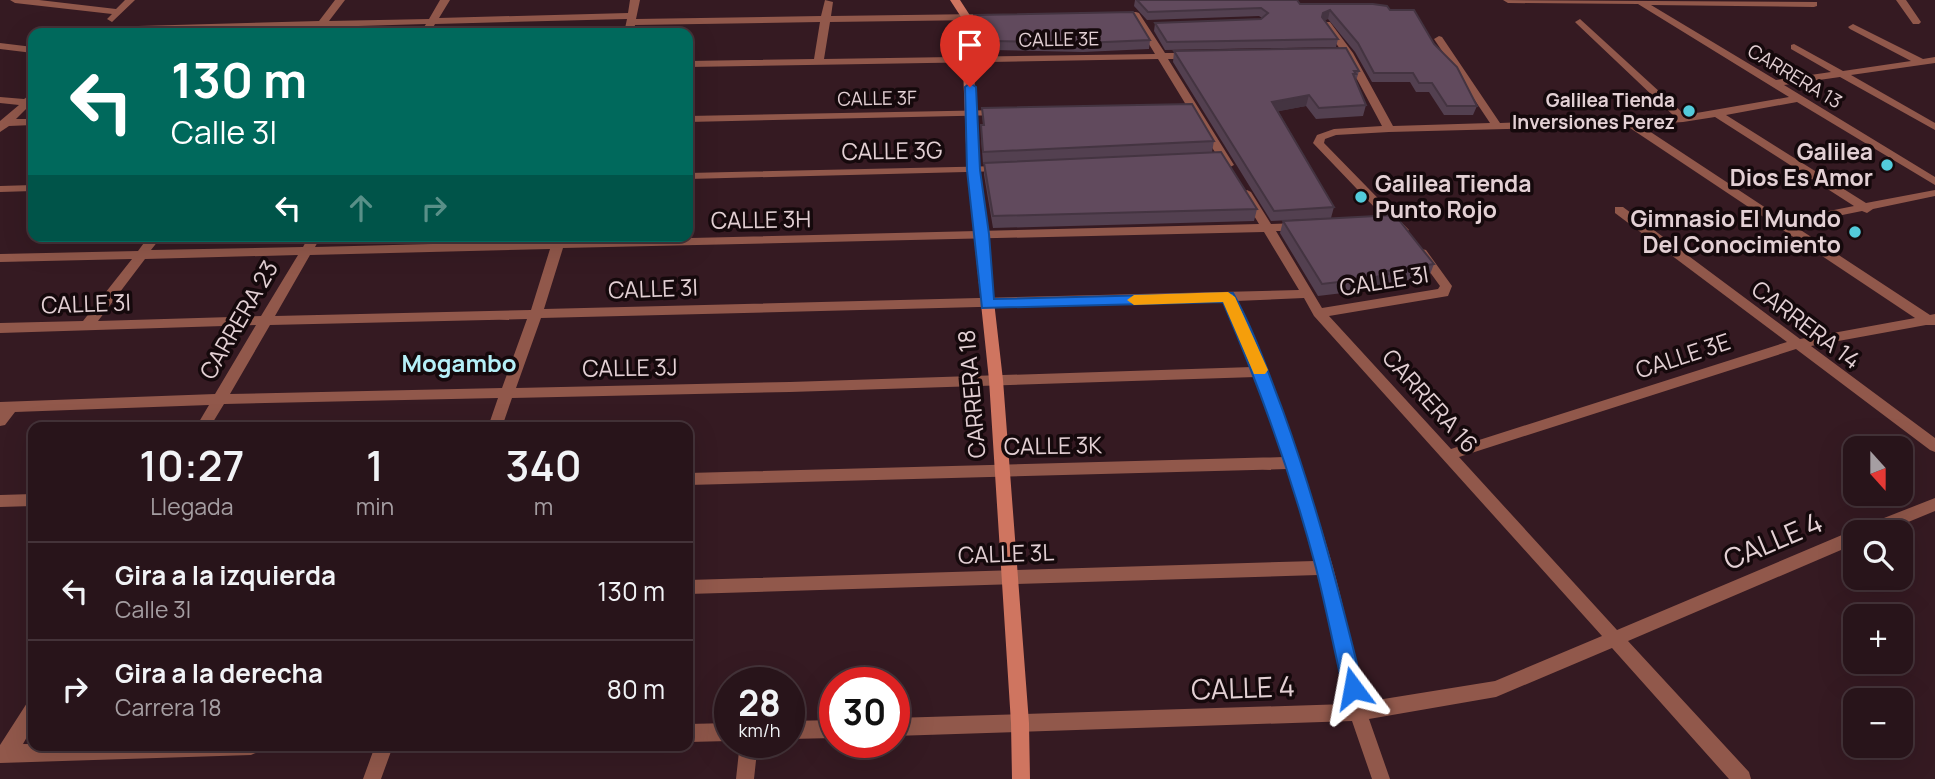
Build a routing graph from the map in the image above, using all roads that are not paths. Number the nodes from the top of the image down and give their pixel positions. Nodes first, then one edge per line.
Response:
1 (15, 0) edge
2 (130, 0) edge
3 (340, 0) edge
4 (445, 0) edge
5 (635, 0) edge
6 (1508, 0) edge
7 (1565, 0) edge
8 (1901, 0) edge
9 (1637, 1) edge
10 (828, 2) dead end
11 (1812, 2) edge
12 (961, 6) edge
13 (118, 12) junction
14 (1103, 16) edge
15 (990, 17) edge
16 (632, 19) junction
17 (826, 20) junction
18 (433, 22) junction
19 (1580, 22) dead end
20 (1916, 22) dead end
21 (323, 23) junction
22 (1327, 24) edge
23 (1853, 27) dead end
24 (104, 28) edge
25 (199, 28) edge
26 (319, 28) edge
27 (429, 28) edge
28 (630, 28) edge
29 (1439, 39) dead end
30 (0, 46) edge
31 (1794, 47) dead end
32 (28, 49) edge
33 (1348, 53) junction
34 (1334, 54) edge
35 (1200, 56) edge
36 (1161, 57) junction
37 (968, 60) junction
38 (1935, 60) edge
39 (819, 62) junction
40 (1920, 62) junction
41 (693, 64) edge
42 (1935, 69) edge
43 (1843, 73) junction
44 (1773, 83) junction
45 (28, 99) edge
46 (1798, 99) junction
47 (0, 100) edge
48 (28, 101) edge
49 (972, 113) junction
50 (1014, 113) edge
51 (1718, 114) junction
52 (693, 119) edge
53 (1683, 119) junction
54 (28, 122) edge
55 (1629, 123) junction
56 (2, 125) edge
57 (1497, 126) junction
58 (1935, 127) edge
59 (1389, 129) junction
60 (1014, 168) edge
61 (973, 170) junction
62 (693, 176) edge
63 (1935, 182) edge
64 (28, 188) edge
65 (0, 189) edge
66 (1935, 193) edge
67 (1867, 209) junction
68 (1619, 210) dead end
69 (1782, 224) junction
70 (1319, 226) edge
71 (1268, 228) junction
72 (982, 234) junction
73 (693, 238) edge
74 (151, 242) edge
75 (312, 242) edge
76 (513, 242) edge
77 (558, 242) edge
78 (307, 251) junction
79 (141, 255) junction
80 (0, 258) edge
81 (1306, 294) junction
82 (1228, 297) junction
83 (987, 305) junction
84 (537, 313) junction
85 (1319, 313) junction
86 (265, 320) junction
87 (1933, 321) edge
88 (87, 325) junction
89 (0, 328) edge
90 (1796, 344) junction
91 (1261, 372) junction
92 (996, 380) junction
93 (508, 393) junction
94 (221, 399) junction
95 (6, 407) edge
96 (0, 421) edge
97 (206, 422) edge
98 (497, 422) edge
99 (1935, 446) edge
100 (1449, 455) junction
101 (1293, 463) junction
102 (1001, 470) junction
103 (693, 479) edge
104 (28, 500) edge
105 (0, 501) edge
106 (1935, 504) edge
107 (1896, 520) edge
108 (1843, 542) edge
109 (1325, 568) junction
110 (1008, 577) junction
111 (693, 587) edge
112 (1614, 638) junction
113 (1358, 712) junction
114 (28, 717) edge
115 (1020, 723) junction
116 (910, 726) edge
117 (714, 732) edge
118 (693, 733) edge
119 (97, 751) edge
120 (382, 751) edge
121 (4, 754) edge
122 (747, 758) edge
123 (372, 779) edge
124 (745, 779) edge
125 (1021, 779) edge
126 (1381, 779) edge
127 (1742, 779) edge

1 - 13 street
2 - 13 street
3 - 21 street
4 - 18 street
5 - 16 street
6 - 7 street
7 - 9 street
8 - 20 street
9 - 11 street
9 - 44 street, CARRERA 13
10 - 17 street
12 - 15 street
12 - 17 street
12 - 37 street, CARRERA 18
13 - 24 street
14 - 36 street, CARRERA 16
16 - 17 street
16 - 18 street
16 - 28 street
17 - 39 street
18 - 21 street
18 - 27 street
19 - 53 street
21 - 25 street
21 - 26 street
22 - 33 street
23 - 40 street
29 - 57 street
30 - 32 street
31 - 43 street
33 - 34 street
33 - 59 street
35 - 36 street, CALLE 3E
36 - 37 street, CALLE 3E
36 - 71 street, CARRERA 16
37 - 39 street, CALLE 3E
37 - 49 street, CARRERA 18
38 - 40 street
39 - 41 street, CALLE 3E
40 - 42 street
40 - 43 street
43 - 44 street
43 - 58 street
44 - 46 street, CARRERA 13
45 - 47 street
46 - 51 street
46 - 63 street, CARRERA 13
48 - 56 street
49 - 50 street, CALLE 3F
49 - 52 street, CALLE 3F
49 - 61 street, CARRERA 18
51 - 53 street
51 - 67 street
53 - 55 street
54 - 56 street
55 - 57 street
55 - 69 street
57 - 59 street
59 - 85 street, CALLE 3I
60 - 61 street, CALLE 3G
61 - 62 street, CALLE 3G
61 - 72 street, CARRERA 18
64 - 65 street
66 - 67 street
67 - 69 street
68 - 90 street, CARRERA 14
69 - 87 street
70 - 71 street, CALLE 3H
71 - 72 street, CALLE 3H
71 - 81 street, CARRERA 16
72 - 73 street, CALLE 3H
72 - 83 street, CARRERA 18
74 - 79 street
75 - 78 street, CARRERA 23
76 - 78 street, CALLE 3H
77 - 84 street
78 - 79 street, CALLE 3H
78 - 86 street, CARRERA 23
79 - 80 street, CALLE 3H
79 - 88 street
81 - 82 street, CALLE 3I
81 - 85 street, CARRERA 16
82 - 83 street, CALLE 3I
82 - 91 street
83 - 84 street, CALLE 3I
83 - 92 street, CARRERA 18
84 - 86 street, CALLE 3I
84 - 93 street
85 - 100 street, CARRERA 16
86 - 88 street, CALLE 3I
86 - 94 street, CARRERA 23
87 - 90 street, CALLE 3E
88 - 89 street, CALLE 3I
90 - 99 street, CARRERA 14
90 - 100 street, CALLE 3E
91 - 92 street, CALLE 3J
91 - 101 street
92 - 93 street, CALLE 3J
92 - 102 street, CARRERA 18
93 - 94 street, CALLE 3J
93 - 98 street
94 - 95 street, CALLE 3J
94 - 97 street, CARRERA 23
95 - 96 street
100 - 112 street, CARRERA 16
101 - 102 street, CALLE 3K
101 - 109 street
102 - 103 street, CALLE 3K
102 - 110 street, CARRERA 18
104 - 105 street
106 - 107 street
108 - 112 street, CALLE 4
109 - 110 street, CALLE 3L
109 - 113 street
110 - 111 street, CALLE 3L
110 - 115 street, CARRERA 18
112 - 113 street, CALLE 4
112 - 127 street, CARRERA 16
113 - 115 street, CALLE 4
113 - 126 street
114 - 121 street
115 - 116 street, CALLE 4
115 - 125 street, CARRERA 18
117 - 118 street
119 - 121 street
120 - 123 street
122 - 124 street

